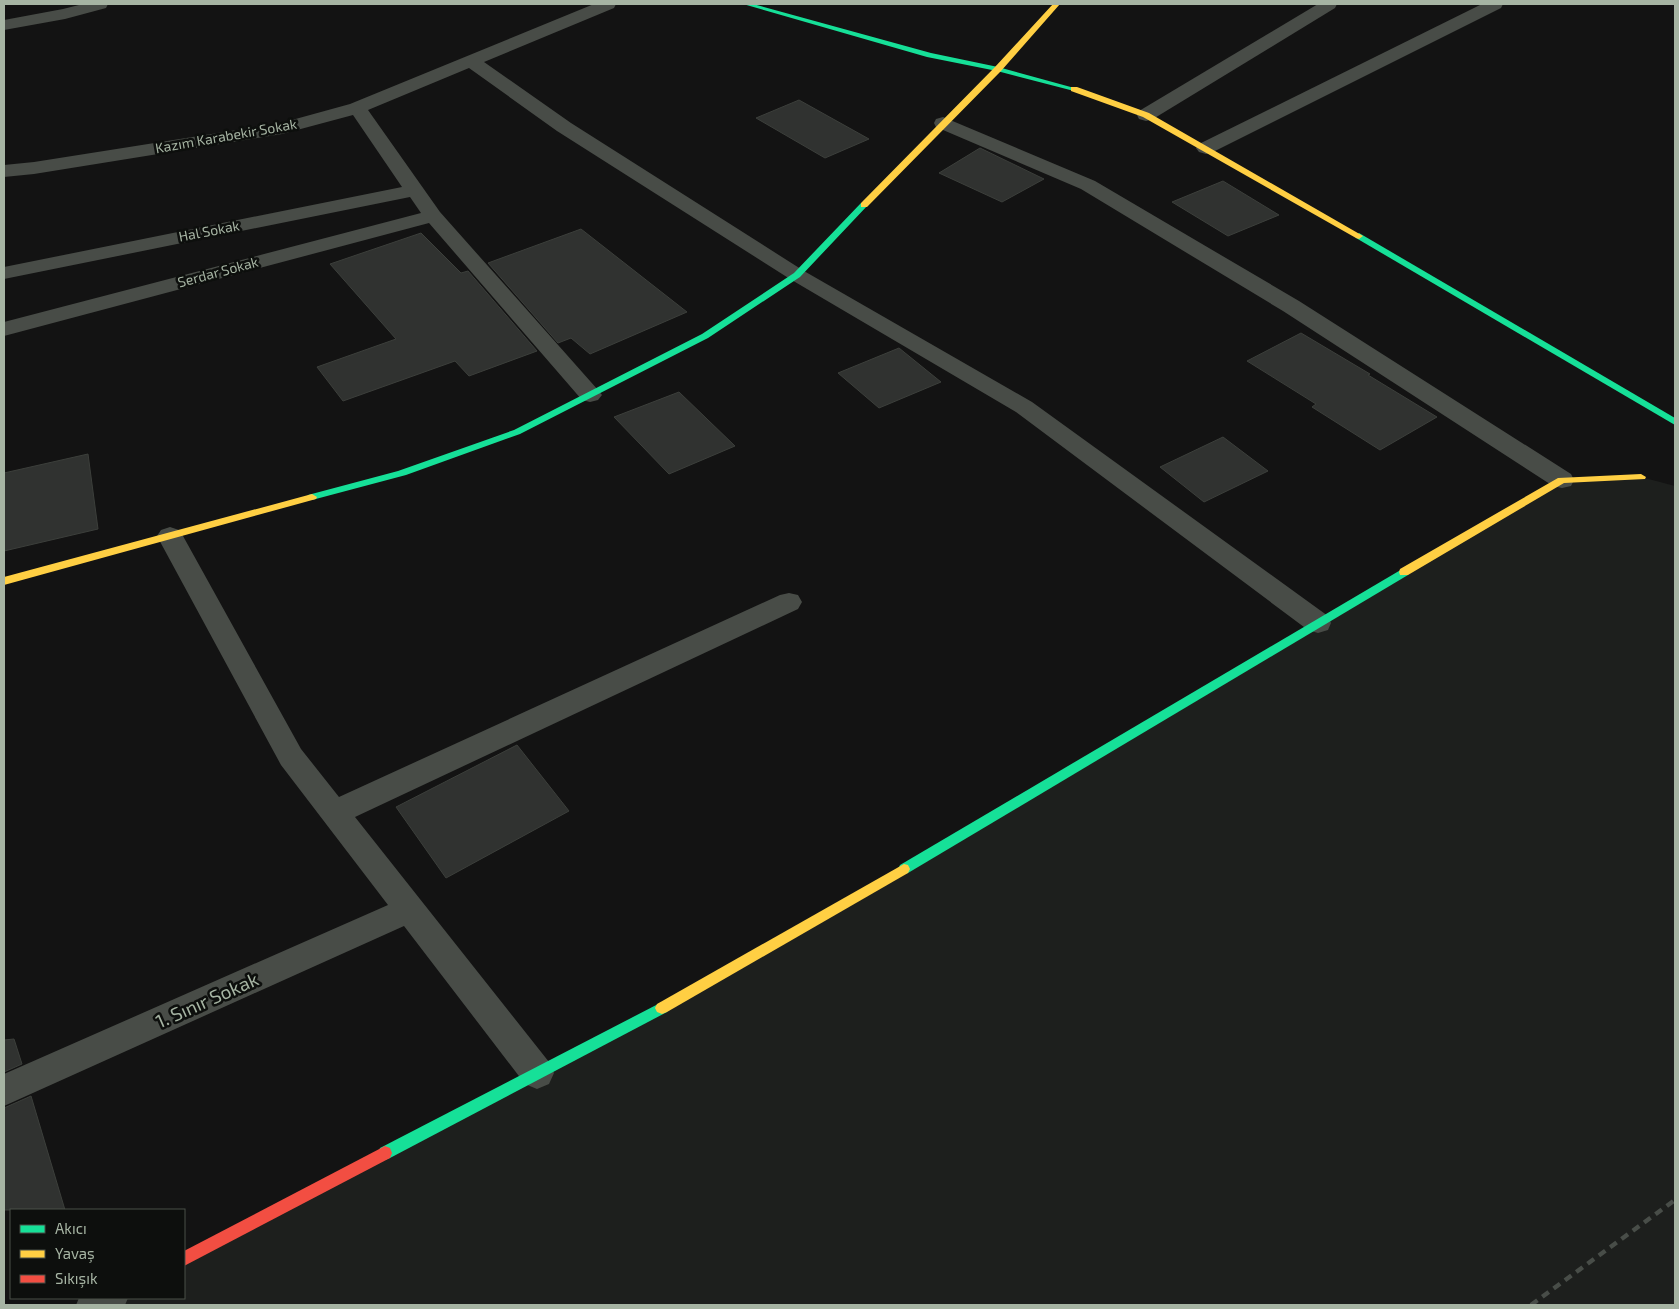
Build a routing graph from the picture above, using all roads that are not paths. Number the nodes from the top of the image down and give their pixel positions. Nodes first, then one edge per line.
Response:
1 (100, 4) edge
2 (608, 4) edge
3 (746, 4) edge
4 (1057, 4) edge
5 (1329, 4) edge
6 (1496, 4) edge
7 (4, 25) edge
8 (470, 60) junction
9 (998, 69) junction
10 (357, 108) junction
11 (1146, 115) junction
12 (943, 123) junction
13 (1206, 148) junction
14 (4, 171) edge
15 (415, 190) junction
16 (433, 216) junction
17 (4, 273) edge
18 (797, 275) junction
19 (4, 329) edge
20 (590, 395) junction
21 (1675, 422) edge
22 (1641, 477) dead end
23 (1562, 480) junction
24 (170, 536) junction
25 (4, 582) edge
26 (789, 602) dead end
27 (1318, 623) junction
28 (334, 812) junction
29 (410, 909) junction
30 (537, 1073) junction
31 (4, 1090) edge
32 (185, 1257) edge
33 (107, 1299) edge
34 (95, 1305) edge

1 - 7 street
2 - 8 street, Kazım Karabekir Sokak
3 - 9 street
4 - 9 street
5 - 11 street
6 - 13 street
8 - 10 street, Kazım Karabekir Sokak
8 - 18 street
9 - 11 street
9 - 12 street
10 - 14 street, Kazım Karabekir Sokak
10 - 15 street
11 - 13 street
12 - 18 street
12 - 23 street
13 - 21 street
15 - 16 street
15 - 17 street, Hal Sokak
16 - 19 street, Serdar Sokak
16 - 20 street
18 - 20 street
18 - 27 street
20 - 24 street
22 - 23 street
23 - 27 street
24 - 25 street
24 - 28 street
26 - 28 street
27 - 30 street
28 - 29 street
29 - 30 street
29 - 31 street, 1. Sınır Sokak
30 - 32 street
33 - 34 street

